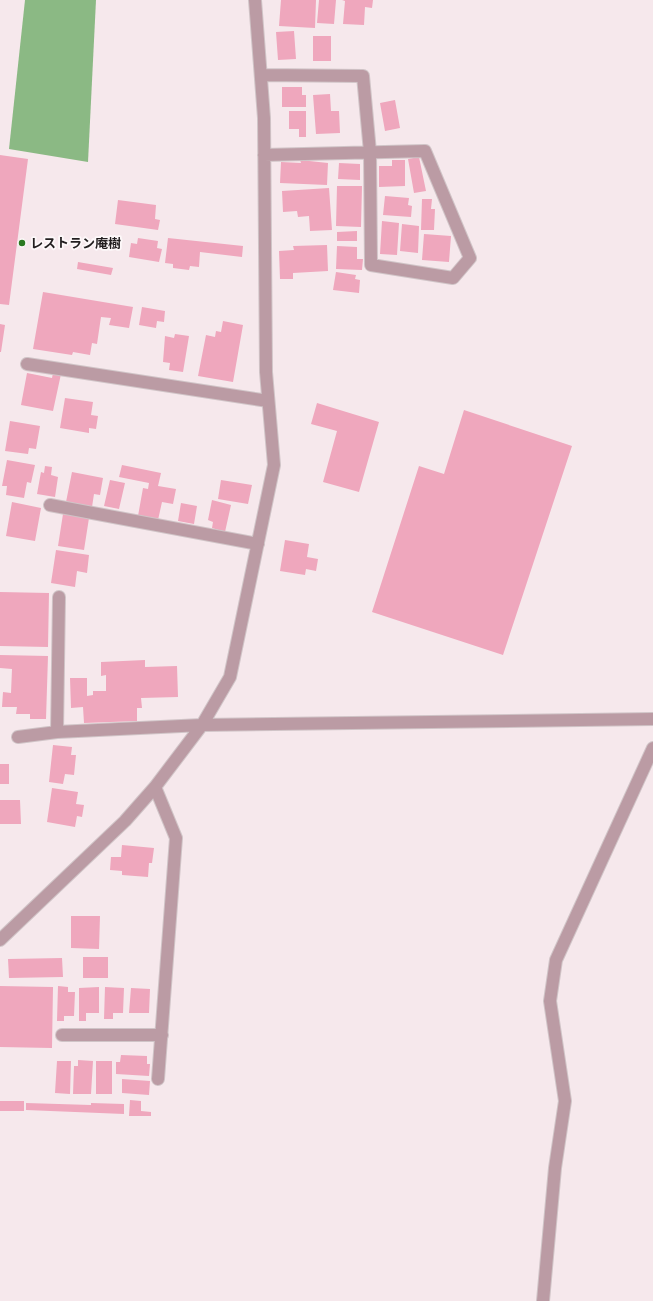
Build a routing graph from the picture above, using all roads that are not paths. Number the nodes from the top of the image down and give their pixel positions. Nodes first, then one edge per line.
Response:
1 (255, 0) edge
2 (261, 75) junction
3 (370, 152) junction
4 (264, 155) junction
5 (27, 364) dead end
6 (268, 401) junction
7 (50, 505) dead end
8 (258, 544) junction
9 (59, 597) dead end
10 (653, 719) edge
11 (202, 725) junction
12 (57, 732) junction
13 (18, 737) dead end
14 (653, 748) edge
15 (155, 787) junction
16 (0, 940) edge
17 (62, 1035) dead end
18 (162, 1035) junction
19 (158, 1079) dead end
20 (543, 1301) edge

1 - 2 street
2 - 3 street
2 - 4 street
3 - 3 street
3 - 4 street
4 - 6 street
5 - 6 street
6 - 8 street
7 - 8 street
8 - 11 street
9 - 12 street
10 - 11 street
11 - 12 street
11 - 15 street
12 - 13 street
14 - 20 street
15 - 16 street
15 - 18 street
17 - 18 street
18 - 19 street

